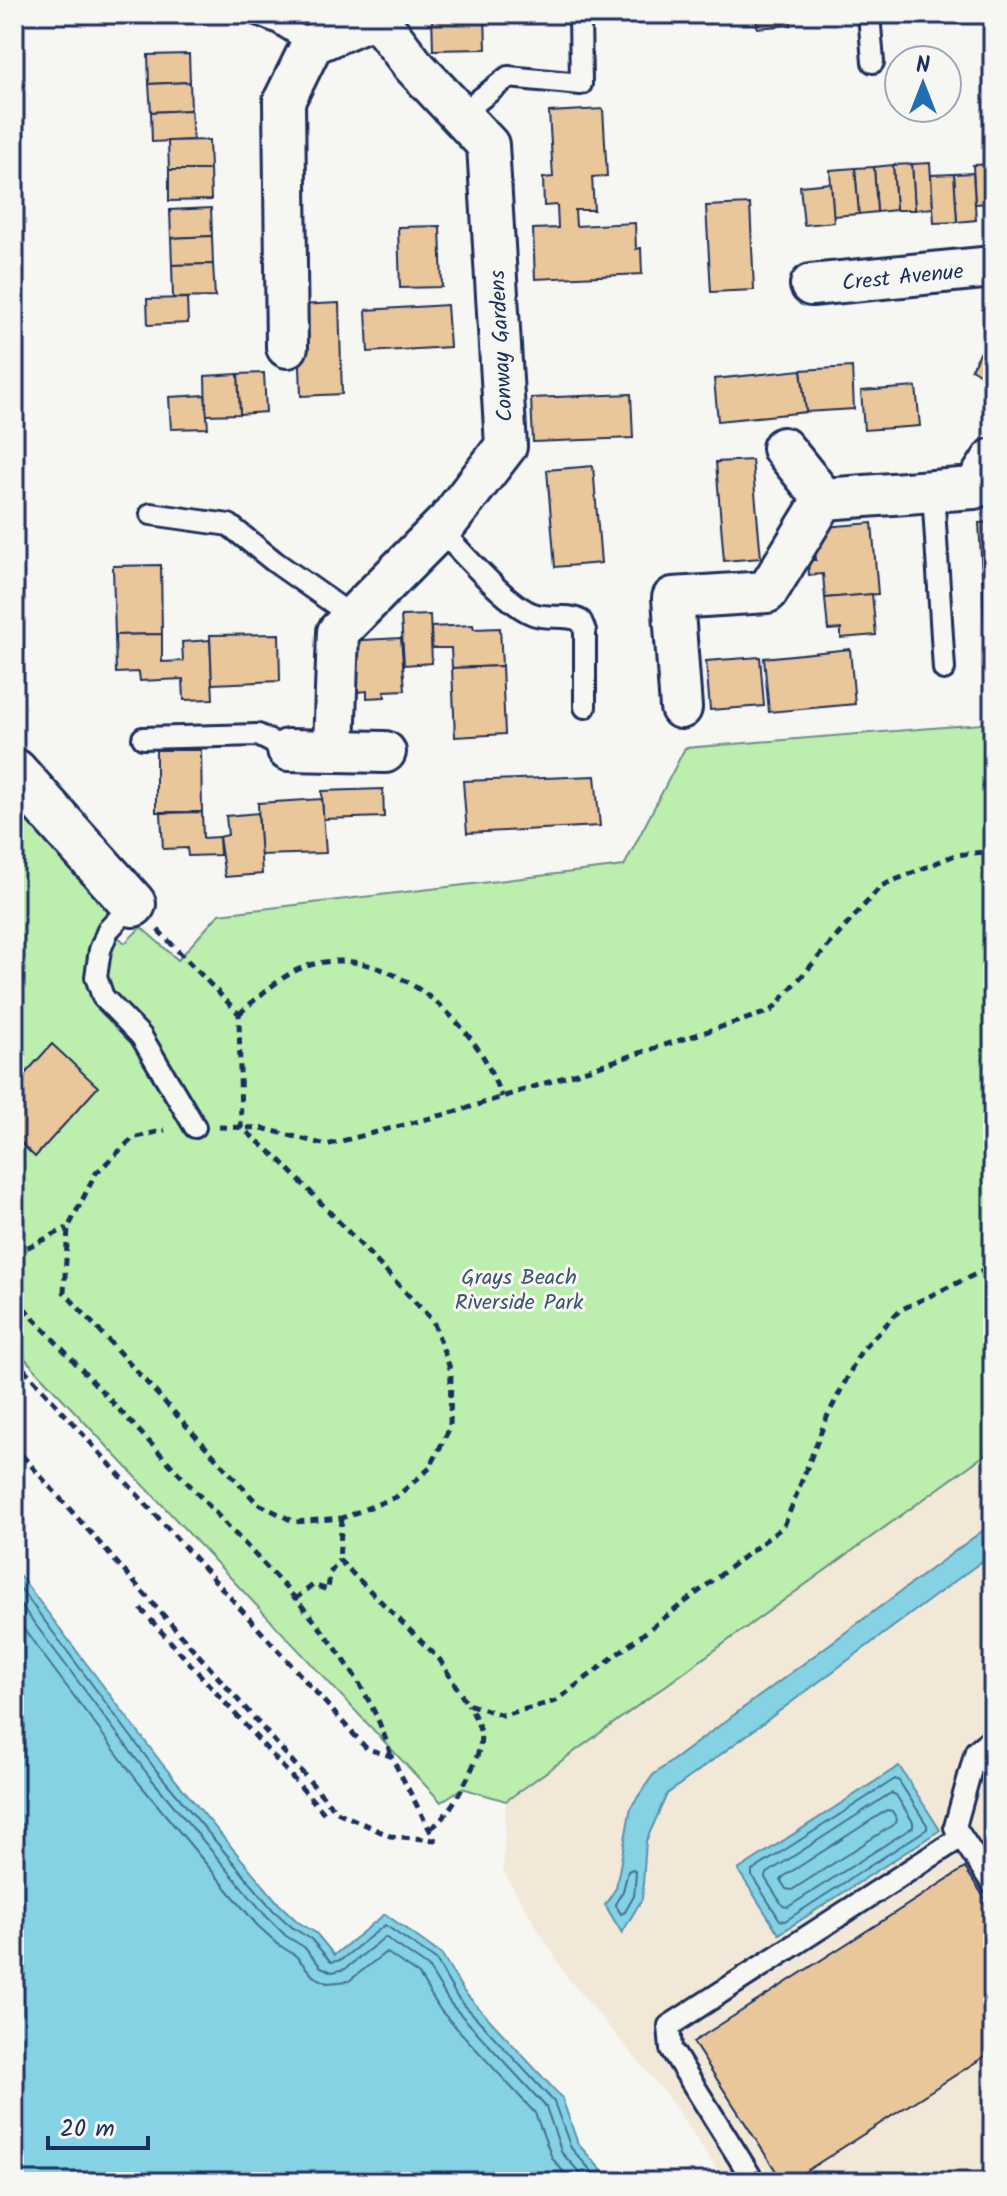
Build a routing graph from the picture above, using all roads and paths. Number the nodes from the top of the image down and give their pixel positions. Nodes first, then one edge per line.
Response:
1 (256, 14) edge
2 (580, 14) edge
3 (869, 14) edge
4 (374, 16) edge
5 (312, 44) junction
6 (873, 62) dead end
7 (460, 115) junction
8 (993, 267) edge
9 (811, 285) dead end
10 (287, 347) dead end
11 (783, 448) dead end
12 (990, 468) edge
13 (933, 491) junction
14 (824, 499) junction
15 (151, 514) dead end
16 (440, 530) junction
17 (353, 617) junction
18 (944, 669) dead end
19 (585, 707) dead end
20 (681, 708) dead end
21 (143, 738) dead end
22 (334, 749) junction
23 (288, 750) joint
24 (385, 752) dead end
25 (14, 771) edge
26 (993, 851) edge
27 (133, 904) junction
28 (239, 1014) junction
29 (502, 1097) junction
30 (195, 1127) junction
31 (241, 1127) junction
32 (68, 1228) junction
33 (14, 1254) edge
34 (993, 1266) edge
35 (14, 1297) edge
36 (14, 1358) edge
37 (14, 1446) edge
38 (342, 1518) junction
39 (339, 1560) junction
40 (295, 1599) junction
41 (141, 1609) dead end
42 (238, 1700) junction
43 (467, 1704) junction
44 (228, 1706) junction
45 (993, 1737) edge
46 (391, 1756) junction
47 (325, 1814) dead end
48 (431, 1828) junction
49 (961, 1837) junction
50 (993, 1885) edge
51 (751, 2177) dead end

1 - 5 lane
2 - 7 lane
3 - 6 lane
4 - 5 street, Conway Gardens
4 - 7 street, Conway Gardens
5 - 10 street
7 - 16 street, Conway Gardens
8 - 9 street, Crest Avenue
11 - 14 street
12 - 13 street
13 - 14 street
13 - 18 lane
14 - 20 street
15 - 17 lane
16 - 17 street, Conway Gardens
16 - 19 lane
17 - 22 street, Conway Gardens
21 - 23 lane
22 - 23 street
22 - 24 street
25 - 27 main road
26 - 29 path
27 - 28 path
27 - 30 lane
28 - 29 path
28 - 31 path
29 - 31 path
30 - 31 path
30 - 32 path
31 - 38 path
32 - 33 path
32 - 38 path
34 - 43 path
35 - 40 path
36 - 46 path
37 - 42 path
38 - 39 path
39 - 40 path
39 - 43 path
40 - 46 path
41 - 44 path
42 - 44 path
42 - 48 path
43 - 48 path
44 - 47 path
45 - 49 lane
46 - 48 path
49 - 50 lane
49 - 51 lane

